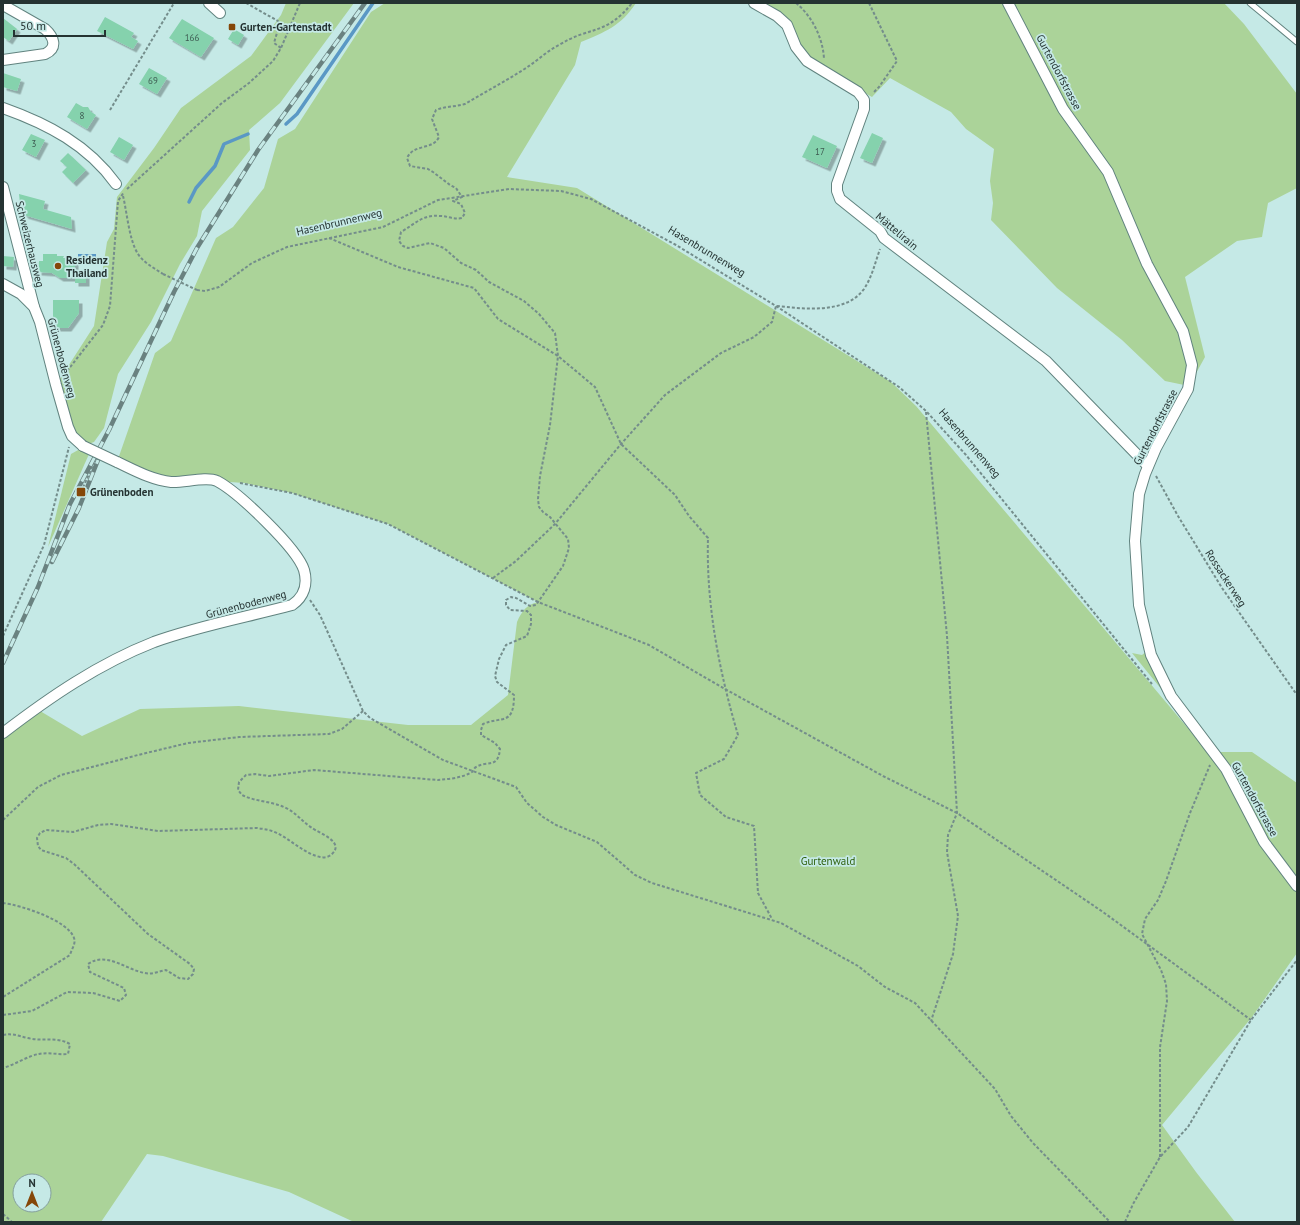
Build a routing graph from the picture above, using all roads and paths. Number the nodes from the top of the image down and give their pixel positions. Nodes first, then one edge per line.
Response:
1 (174, 3) edge
2 (209, 3) edge
3 (246, 3) edge
4 (300, 3) edge
5 (632, 3) edge
6 (754, 3) edge
7 (796, 3) edge
8 (869, 3) edge
9 (1008, 3) edge
10 (1250, 3) edge
11 (3, 5) edge
12 (220, 13) dead end
13 (1297, 42) edge
14 (281, 48) junction
15 (3, 60) edge
16 (825, 72) junction
17 (864, 100) junction
18 (3, 108) edge
19 (110, 110) dead end
20 (116, 184) dead end
21 (3, 187) edge
22 (126, 190) dead end
23 (462, 197) junction
24 (328, 237) junction
25 (884, 238) junction
26 (3, 284) edge
27 (776, 306) junction
28 (34, 307) junction
29 (558, 356) junction
30 (56, 385) junction
31 (926, 411) junction
32 (72, 436) junction
33 (621, 444) junction
34 (99, 453) junction
35 (1148, 466) junction
36 (237, 483) dead end
37 (81, 492) dead end
38 (555, 524) junction
39 (492, 578) junction
40 (304, 592) junction
41 (538, 602) junction
42 (3, 636) edge
43 (1156, 688) dead end
44 (724, 689) junction
45 (1297, 695) edge
46 (363, 711) junction
47 (3, 733) edge
48 (1215, 754) junction
49 (472, 772) junction
50 (958, 813) junction
51 (3, 820) edge
52 (1297, 886) edge
53 (3, 903) edge
54 (772, 919) junction
55 (1146, 943) junction
56 (1297, 960) edge
57 (3, 997) edge
58 (3, 1015) edge
59 (1251, 1020) junction
60 (931, 1021) junction
61 (3, 1035) edge
62 (3, 1068) edge
63 (1160, 1157) junction
64 (3, 1214) edge
65 (12, 1222) edge
66 (1110, 1222) edge
67 (1125, 1222) edge

1 - 19 path
2 - 12 street
3 - 14 path
4 - 14 path
5 - 23 path
6 - 16 street
7 - 16 path
8 - 17 path
9 - 35 street, Gurtendorfstrasse
10 - 13 lane
11 - 15 street
14 - 22 path
16 - 17 street
17 - 25 street, Mättelirain
18 - 20 street
21 - 28 street, Schweizerhausweg
23 - 24 path, Hasenbrunnenweg
23 - 27 path, Hasenbrunnenweg
23 - 29 path
24 - 29 path
24 - 30 path, Hasenbrunnenweg, bridge
25 - 27 path
25 - 35 street, Mättelirain
26 - 28 street, Grünenbodenweg
27 - 31 path, Hasenbrunnenweg
27 - 33 path
28 - 30 street, Grünenbodenweg
29 - 33 path
29 - 38 path
30 - 32 street, Grünenbodenweg
31 - 43 path, Hasenbrunnenweg
31 - 50 path
32 - 34 street, bridge
32 - 42 path
33 - 38 path
33 - 44 path
34 - 37 path
34 - 40 street, bridge
35 - 45 path, Rossackerweg
35 - 48 street, Gurtendorfstrasse
36 - 39 path
38 - 39 path
38 - 41 path
39 - 41 path
40 - 46 path
40 - 47 street, Grünenbodenweg
41 - 44 path
41 - 49 path
44 - 50 path
44 - 54 path
46 - 49 path
46 - 51 path
48 - 52 street, Gurtendorfstrasse
48 - 55 path
49 - 54 path
49 - 58 path
50 - 55 path
50 - 60 path
53 - 57 path
54 - 60 path
55 - 59 path
55 - 63 path
56 - 59 path
59 - 63 path
60 - 66 path
61 - 62 path
63 - 67 path
64 - 65 path

